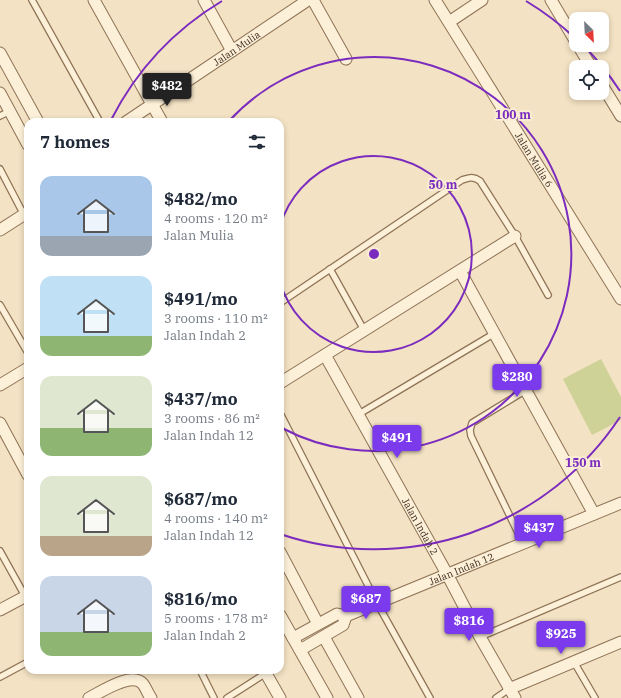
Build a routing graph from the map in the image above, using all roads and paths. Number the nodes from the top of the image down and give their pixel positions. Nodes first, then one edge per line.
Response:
1 (32, 0) edge
2 (94, 0) edge
3 (204, 0) edge
4 (308, 0) edge
5 (313, 0) edge
6 (435, 0) edge
7 (482, 0) edge
8 (551, 0) edge
9 (449, 22) junction
10 (569, 30) edge
11 (232, 51) junction
12 (0, 53) edge
13 (346, 59) dead end
14 (0, 93) edge
15 (609, 96) edge
16 (152, 104) junction
17 (5, 113) edge
18 (621, 116) edge
19 (36, 118) edge
20 (98, 118) edge
21 (132, 118) edge
22 (160, 118) edge
23 (24, 139) edge
24 (0, 169) edge
25 (24, 211) edge
26 (24, 218) edge
27 (0, 230) edge
28 (515, 236) junction
29 (330, 269) junction
30 (460, 270) junction
31 (548, 296) dead end
32 (621, 299) edge
33 (284, 300) edge
34 (1, 308) edge
35 (364, 330) junction
36 (495, 333) junction
37 (24, 346) edge
38 (326, 355) junction
39 (24, 370) edge
40 (284, 381) edge
41 (0, 385) edge
42 (526, 390) junction
43 (358, 414) junction
44 (284, 420) edge
45 (0, 423) edge
46 (24, 468) edge
47 (621, 503) edge
48 (594, 514) junction
49 (523, 543) junction
50 (0, 551) edge
51 (284, 560) edge
52 (447, 574) junction
53 (621, 577) edge
54 (24, 591) edge
55 (24, 598) edge
56 (377, 603) junction
57 (0, 610) edge
58 (346, 616) junction
59 (284, 622) edge
60 (318, 624) junction
61 (324, 637) junction
62 (480, 637) junction
63 (293, 638) junction
64 (621, 642) edge
65 (300, 650) junction
66 (574, 662) junction
67 (24, 664) edge
68 (202, 674) edge
69 (261, 674) edge
70 (267, 674) edge
71 (0, 677) edge
72 (512, 694) edge
73 (89, 698) edge
74 (151, 698) edge
75 (214, 698) edge
76 (227, 698) edge
77 (280, 698) edge
78 (327, 698) edge
79 (358, 698) edge
80 (430, 698) edge
81 (496, 698) edge
82 (595, 698) edge

1 - 20 lane
2 - 16 street
3 - 11 street
4 - 11 street, Jalan Mulia
5 - 13 street
6 - 9 street, Jalan Mulia 6
7 - 9 street
8 - 10 street
9 - 32 street, Jalan Mulia 6
11 - 16 street, Jalan Mulia
12 - 19 street
14 - 17 street
15 - 18 street
16 - 21 street, Jalan Mulia
16 - 22 street
17 - 23 street
24 - 25 lane
26 - 27 street
28 - 29 lane
28 - 30 street
28 - 31 lane
29 - 33 lane
29 - 35 lane
30 - 35 street
30 - 36 street
34 - 37 lane
35 - 38 street
36 - 42 street
36 - 43 lane
38 - 40 street
38 - 43 street, Jalan Indah 2
39 - 41 street
42 - 48 street
42 - 49 lane
43 - 52 street, Jalan Indah 2
44 - 56 lane
45 - 46 street
47 - 48 street, Jalan Indah 12
48 - 49 street, Jalan Indah 12
49 - 52 street, Jalan Indah 12
50 - 54 lane
51 - 60 street
52 - 56 street, Jalan Indah 12
52 - 62 street, Jalan Indah 2
53 - 62 lane
55 - 57 street
56 - 58 street, Jalan Indah 12
56 - 80 lane
58 - 60 street, Jalan Indah 12
58 - 61 street, Jalan Indah 12
59 - 63 street
60 - 63 street, Jalan Indah 12
61 - 65 street, Jalan Indah 12
61 - 79 street
62 - 72 street, Jalan Indah 2
63 - 65 street
64 - 66 street
65 - 78 street
66 - 72 street
66 - 82 lane
67 - 71 lane
68 - 75 lane
69 - 76 lane
70 - 77 street
72 - 81 lane
73 - 74 street

